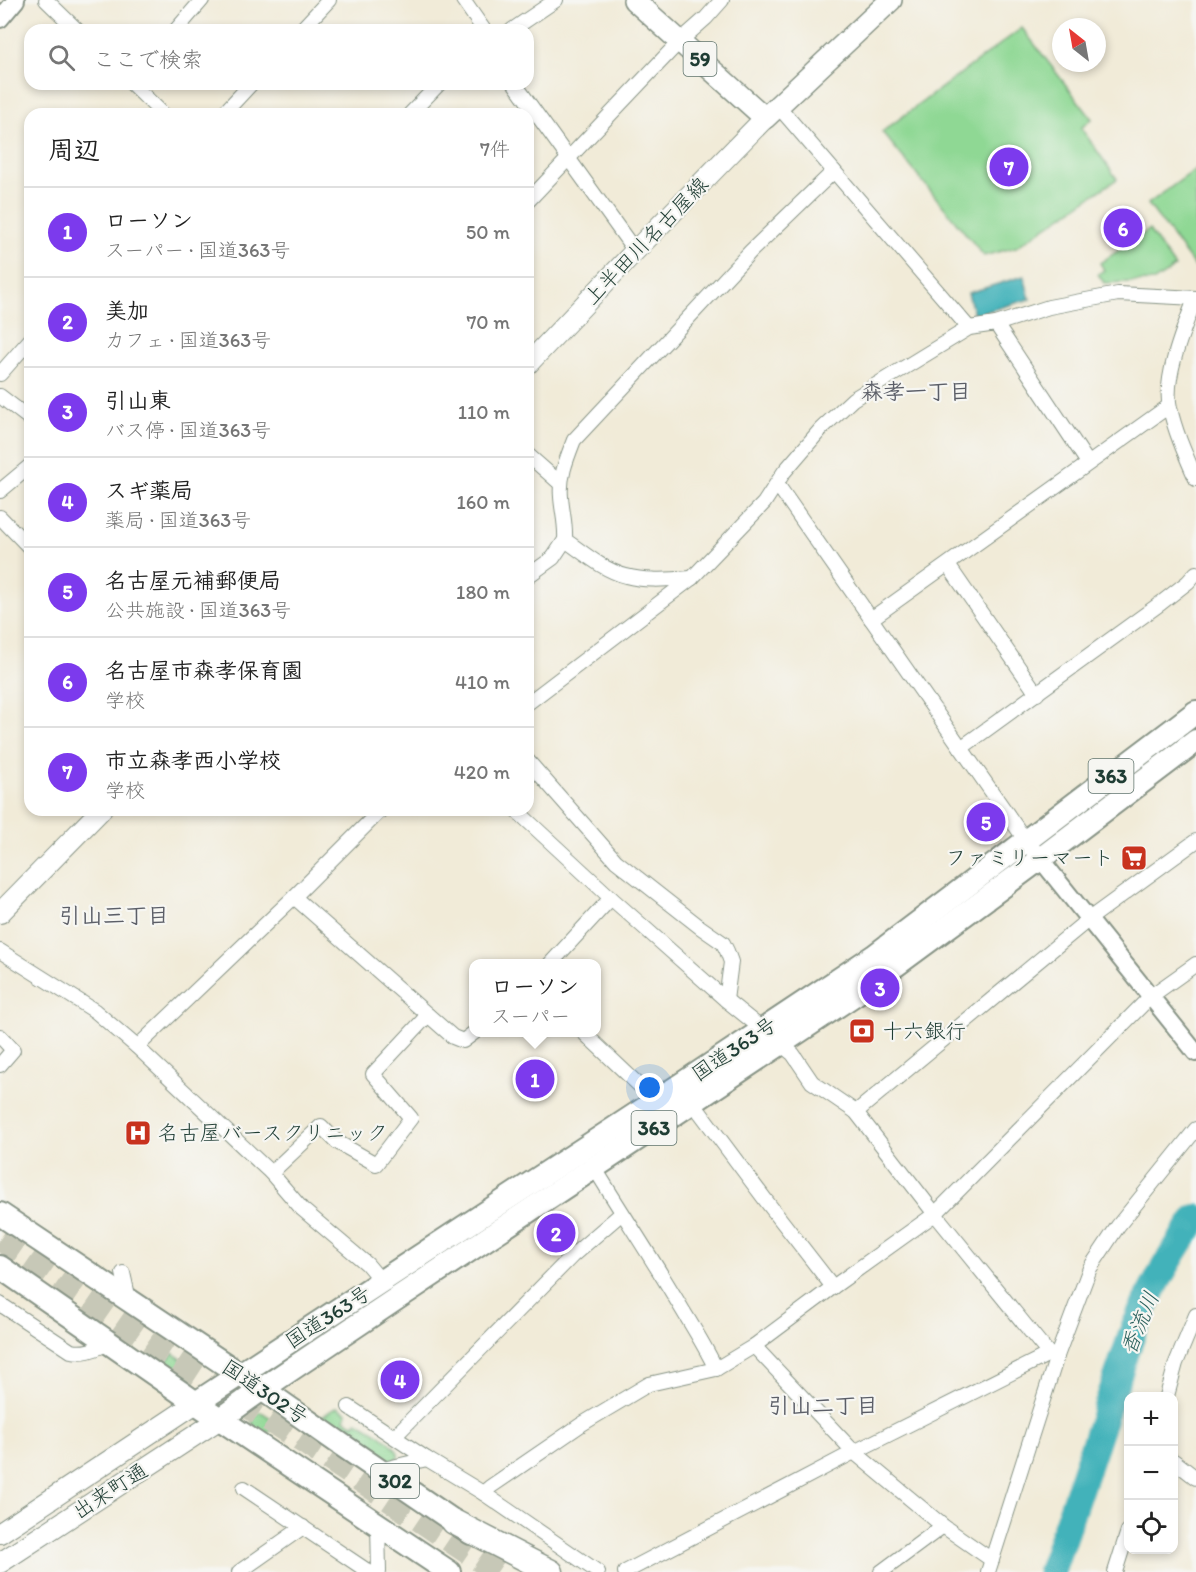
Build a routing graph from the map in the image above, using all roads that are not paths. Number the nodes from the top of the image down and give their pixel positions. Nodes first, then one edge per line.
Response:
1 (16, 0) edge
2 (46, 0) edge
3 (202, 0) edge
4 (329, 0) edge
5 (463, 0) edge
6 (555, 0) edge
7 (634, 0) edge
8 (722, 0) edge
9 (891, 0) edge
10 (0, 19) edge
11 (70, 24) edge
12 (181, 24) edge
13 (307, 24) edge
14 (480, 24) edge
15 (521, 24) edge
16 (680, 41) junction
17 (138, 90) edge
18 (245, 90) edge
19 (434, 90) edge
20 (519, 90) edge
21 (157, 108) edge
22 (229, 108) edge
23 (416, 108) edge
24 (532, 108) edge
25 (534, 111) edge
26 (771, 112) junction
27 (568, 158) junction
28 (834, 171) junction
29 (534, 195) edge
30 (635, 251) junction
31 (1196, 299) edge
32 (996, 324) junction
33 (969, 328) junction
34 (24, 347) edge
35 (534, 358) edge
36 (0, 374) edge
37 (0, 396) edge
38 (1169, 406) junction
39 (24, 414) edge
40 (534, 460) edge
41 (1088, 463) junction
42 (24, 471) edge
43 (1196, 478) edge
44 (561, 484) junction
45 (777, 484) junction
46 (0, 490) edge
47 (0, 517) edge
48 (565, 540) junction
49 (24, 542) edge
50 (948, 565) junction
51 (534, 572) edge
52 (1196, 573) edge
53 (692, 578) junction
54 (872, 619) junction
55 (1037, 694) junction
56 (534, 698) edge
57 (1196, 712) edge
58 (1196, 741) edge
59 (961, 748) junction
60 (534, 768) edge
61 (95, 816) edge
62 (375, 816) edge
63 (522, 816) edge
64 (1026, 841) junction
65 (1196, 841) edge
66 (1040, 859) junction
67 (294, 897) junction
68 (611, 898) junction
69 (0, 913) edge
70 (1089, 919) junction
71 (0, 951) edge
72 (554, 959) edge
73 (1196, 964) edge
74 (1151, 996) junction
75 (726, 1000) junction
76 (428, 1015) junction
77 (763, 1029) junction
78 (0, 1036) edge
79 (469, 1036) edge
80 (588, 1037) edge
81 (781, 1044) junction
82 (137, 1047) junction
83 (1196, 1053) edge
84 (0, 1065) edge
85 (653, 1103) junction
86 (693, 1103) junction
87 (856, 1112) junction
88 (1196, 1129) edge
89 (594, 1167) junction
90 (271, 1173) junction
91 (622, 1213) junction
92 (0, 1214) edge
93 (935, 1214) junction
94 (0, 1267) edge
95 (123, 1273) dead end
96 (382, 1282) junction
97 (833, 1287) junction
98 (130, 1301) junction
99 (3, 1311) edge
100 (1196, 1316) edge
101 (108, 1343) junction
102 (754, 1347) junction
103 (1053, 1355) junction
104 (716, 1369) junction
105 (239, 1374) junction
106 (262, 1389) junction
107 (1168, 1392) edge
108 (196, 1403) junction
109 (352, 1412) dead end
110 (220, 1419) junction
111 (395, 1436) junction
112 (854, 1452) junction
113 (427, 1459) junction
114 (1178, 1465) edge
115 (379, 1470) junction
116 (1196, 1478) edge
117 (243, 1488) dead end
118 (483, 1493) junction
119 (454, 1522) junction
120 (378, 1523) junction
121 (943, 1526) junction
122 (303, 1527) junction
123 (0, 1533) edge
124 (1124, 1544) edge
125 (0, 1563) edge
126 (990, 1566) edge
127 (238, 1572) edge
128 (369, 1572) edge
129 (379, 1572) edge
130 (449, 1572) edge
131 (529, 1572) edge
132 (551, 1572) edge
133 (598, 1572) edge
134 (625, 1572) edge
135 (881, 1572) edge
136 (1115, 1572) edge

1 - 10 street
2 - 11 street
3 - 12 street
4 - 13 street
5 - 14 street
6 - 15 street
7 - 16 main road, 59
8 - 16 street
9 - 26 main road
16 - 26 main road, 59
16 - 27 street
17 - 21 street
18 - 22 street
19 - 23 street
20 - 24 street
25 - 27 street
26 - 28 street
26 - 30 main road, 上半田川名古屋線
27 - 29 street
27 - 30 street
28 - 33 street
28 - 44 street
30 - 35 main road, 上半田川名古屋線
31 - 32 street
31 - 38 street
32 - 33 street
32 - 41 street
33 - 45 street
34 - 36 street
37 - 39 street
38 - 41 street
38 - 43 street
40 - 44 street
41 - 50 street
42 - 46 street
44 - 48 street
45 - 53 street
45 - 54 street
47 - 49 street
48 - 51 street
48 - 53 street
50 - 54 street
50 - 55 street
52 - 55 street
53 - 56 street
54 - 59 street
55 - 59 street
57 - 64 highway, 国道363号 / 363
58 - 66 highway, 国道363号 / 363
59 - 64 street
60 - 75 street
61 - 69 main road
62 - 67 street
63 - 68 street
64 - 66 street
64 - 77 highway, 国道363号 / 363
65 - 70 street
66 - 70 street
66 - 81 highway, 国道363号 / 363
67 - 76 street
67 - 82 street
68 - 72 street
68 - 75 street
70 - 74 street
70 - 87 street
71 - 82 street
73 - 74 street
74 - 83 street
74 - 93 street
75 - 77 street
76 - 79 street
76 - 90 street
77 - 81 street
77 - 85 highway, 国道363号 / 363
78 - 84 street
80 - 85 street
81 - 86 highway, 国道363号 / 363
81 - 87 street
82 - 90 street
85 - 96 highway, 国道363号 / 363
86 - 89 highway, 国道363号 / 363
86 - 97 street
87 - 93 street
88 - 103 street
89 - 91 street
89 - 106 highway, 国道363号 / 363
90 - 96 street
91 - 104 street
91 - 111 street
92 - 98 highway, 国道302号 / 302
93 - 97 street
93 - 103 street
94 - 101 highway, 302
95 - 98 street
96 - 105 highway, 国道363号 / 363
97 - 102 street
98 - 105 highway, 国道302号 / 302
99 - 101 street
100 - 107 street
101 - 108 highway, 302
102 - 104 street
102 - 112 street
103 - 112 street
103 - 126 street
104 - 118 street
105 - 106 highway, 国道302号 / 302
105 - 108 highway, 国道363号 / 363
106 - 110 highway, 国道363号 / 363
106 - 115 highway, 国道302号 / 302
108 - 110 highway, 302
108 - 123 main road, 出来町通
109 - 111 street
110 - 120 highway, 302
110 - 125 main road, 出来町通
111 - 113 street
112 - 121 street
112 - 134 street
113 - 115 street
113 - 118 street
114 - 116 street
115 - 119 highway, 国道302号 / 302
117 - 122 street
118 - 133 street
119 - 131 highway, 国道302号 / 302
119 - 132 highway
120 - 129 street
120 - 130 highway, 302
121 - 126 street
121 - 135 street
122 - 127 street
122 - 128 street
124 - 136 street

